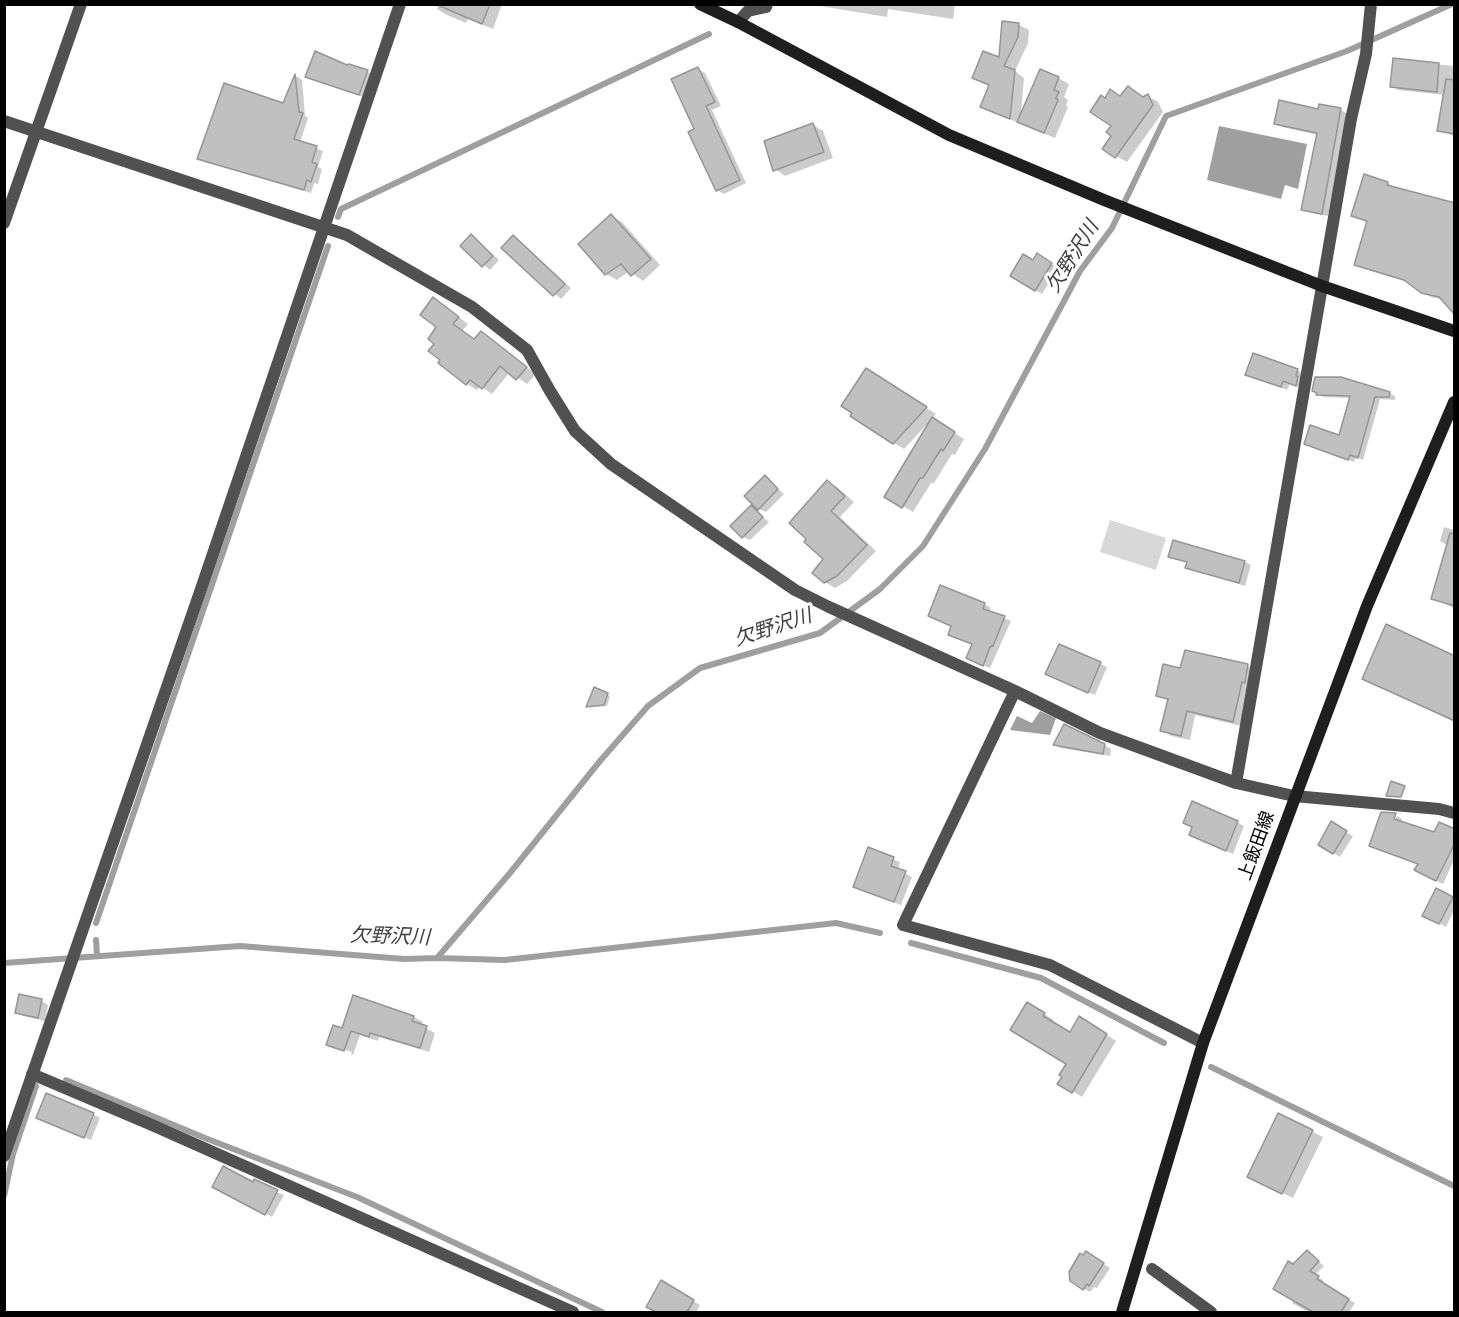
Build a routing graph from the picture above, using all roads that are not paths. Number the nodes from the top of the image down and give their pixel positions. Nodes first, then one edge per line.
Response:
1 (81, 4) edge
2 (400, 4) edge
3 (700, 4) edge
4 (767, 4) edge
5 (1371, 4) edge
6 (738, 22) junction
7 (4, 121) edge
8 (36, 132) junction
9 (4, 223) edge
10 (324, 227) junction
11 (1322, 286) junction
12 (1455, 331) edge
13 (1455, 402) edge
14 (1015, 691) junction
15 (1236, 783) junction
16 (1294, 796) junction
17 (1455, 813) edge
18 (1203, 1043) junction
19 (32, 1074) junction
20 (4, 1156) edge
21 (1152, 1269) dead end
22 (573, 1312) edge
23 (1122, 1312) edge
24 (1211, 1312) edge

1 - 8 street
2 - 10 street
3 - 6 main road
4 - 6 street
5 - 11 street
6 - 11 main road
7 - 8 street
8 - 9 street
8 - 10 street
10 - 14 street
10 - 19 street
11 - 12 main road
11 - 15 street
13 - 16 main road, 上飯田線
14 - 15 street
14 - 18 street
15 - 16 street
16 - 17 street
16 - 18 main road, 上飯田線
18 - 23 main road, 上飯田線
19 - 20 street
19 - 22 street
21 - 24 street

